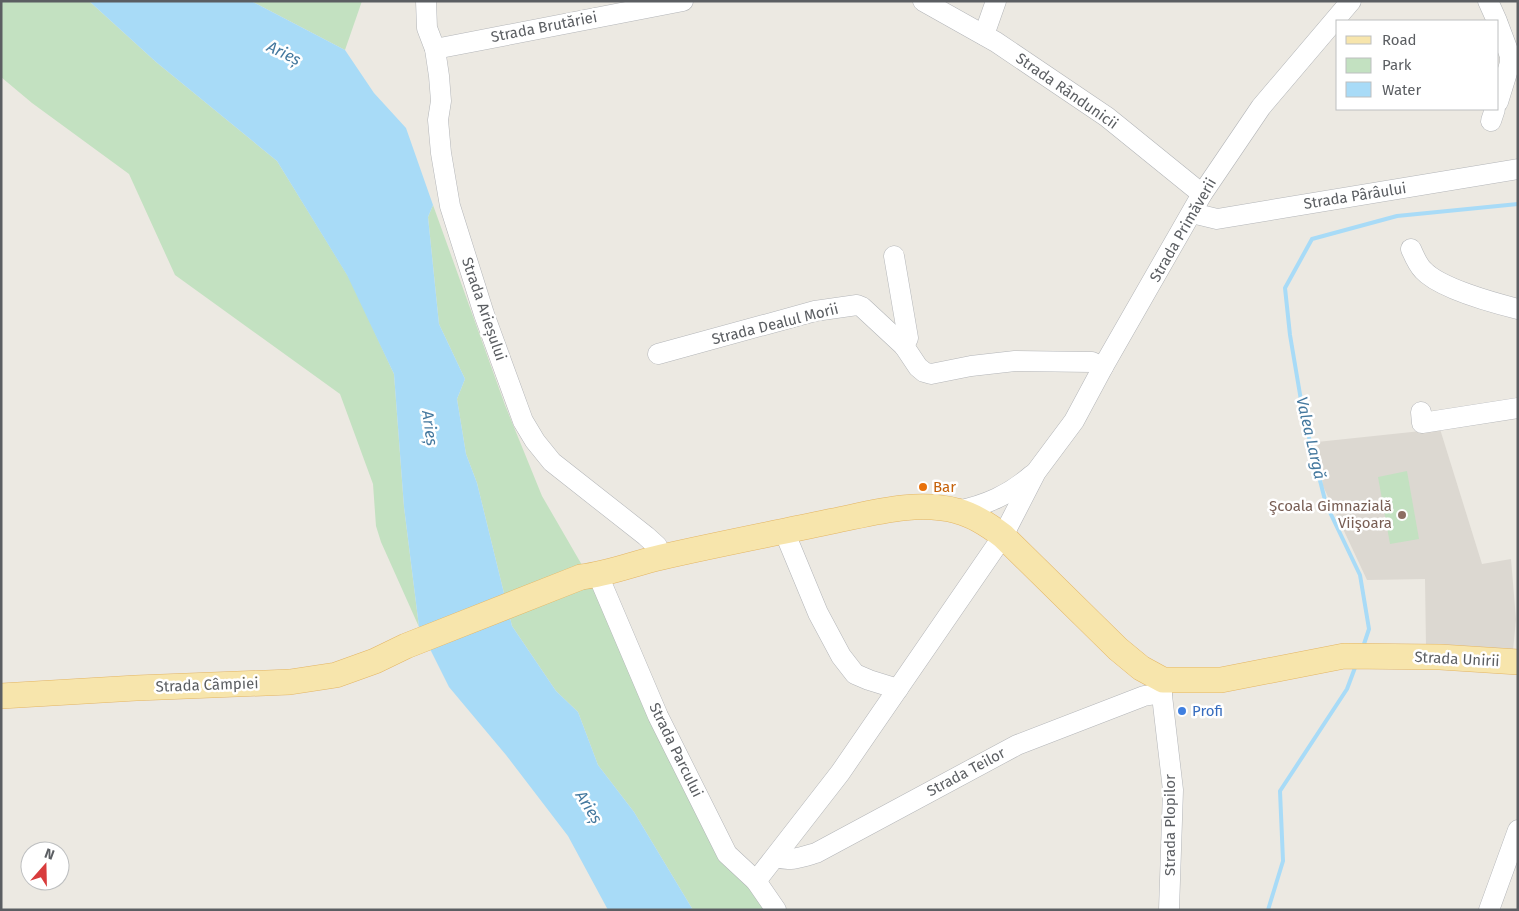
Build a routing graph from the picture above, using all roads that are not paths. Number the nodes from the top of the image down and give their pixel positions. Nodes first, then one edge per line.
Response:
1 (426, 1) edge
2 (683, 1) edge
3 (924, 1) edge
4 (996, 1) edge
5 (1350, 1) edge
6 (1488, 1) edge
7 (1496, 20) edge
8 (1499, 27) edge
9 (984, 35) junction
10 (435, 49) junction
11 (1514, 64) edge
12 (1499, 100) edge
13 (1518, 169) edge
14 (1202, 194) junction
15 (1192, 213) junction
16 (1411, 249) dead end
17 (894, 256) dead end
18 (1518, 309) edge
19 (904, 346) junction
20 (658, 354) dead end
21 (1103, 367) junction
22 (1518, 408) edge
23 (1421, 412) dead end
24 (1036, 472) junction
25 (957, 511) junction
26 (784, 531) junction
27 (1003, 536) junction
28 (661, 557) junction
29 (590, 576) junction
30 (1518, 662) edge
31 (1162, 687) junction
32 (898, 688) junction
33 (1, 696) edge
34 (1518, 830) edge
35 (776, 857) junction
36 (756, 881) junction
37 (776, 910) edge
38 (1169, 910) edge
39 (1489, 910) edge

1 - 10 street, Strada Arieșului
2 - 10 street, Strada Brutăriei
3 - 9 street, Strada Rândunicii
4 - 9 street
5 - 14 street, Strada Primăverii
6 - 7 street
8 - 11 street
9 - 14 street, Strada Rândunicii
10 - 28 street, Strada Arieșului
11 - 12 street
13 - 15 street, Strada Pârâului
14 - 15 street, Strada Primăverii
15 - 21 street, Strada Primăverii
16 - 18 street
17 - 19 street
19 - 20 street, Strada Dealul Morii
19 - 21 street, Strada Dealul Morii
21 - 24 street, Strada Primăverii
22 - 23 street
24 - 25 street
24 - 27 street
25 - 26 main road, Strada Câmpiei
25 - 27 main road, Strada Câmpiei
26 - 28 main road, Strada Câmpiei
26 - 32 street
27 - 31 main road, Strada Câmpiei
27 - 32 street
28 - 29 main road, Strada Câmpiei
29 - 33 main road, Strada Câmpiei
29 - 36 street, Strada Parcului
30 - 31 main road, Strada Unirii
31 - 35 street, Strada Teilor
31 - 38 street, Strada Plopilor
32 - 35 street
34 - 39 street
35 - 36 street
36 - 37 street, Strada Parcului

